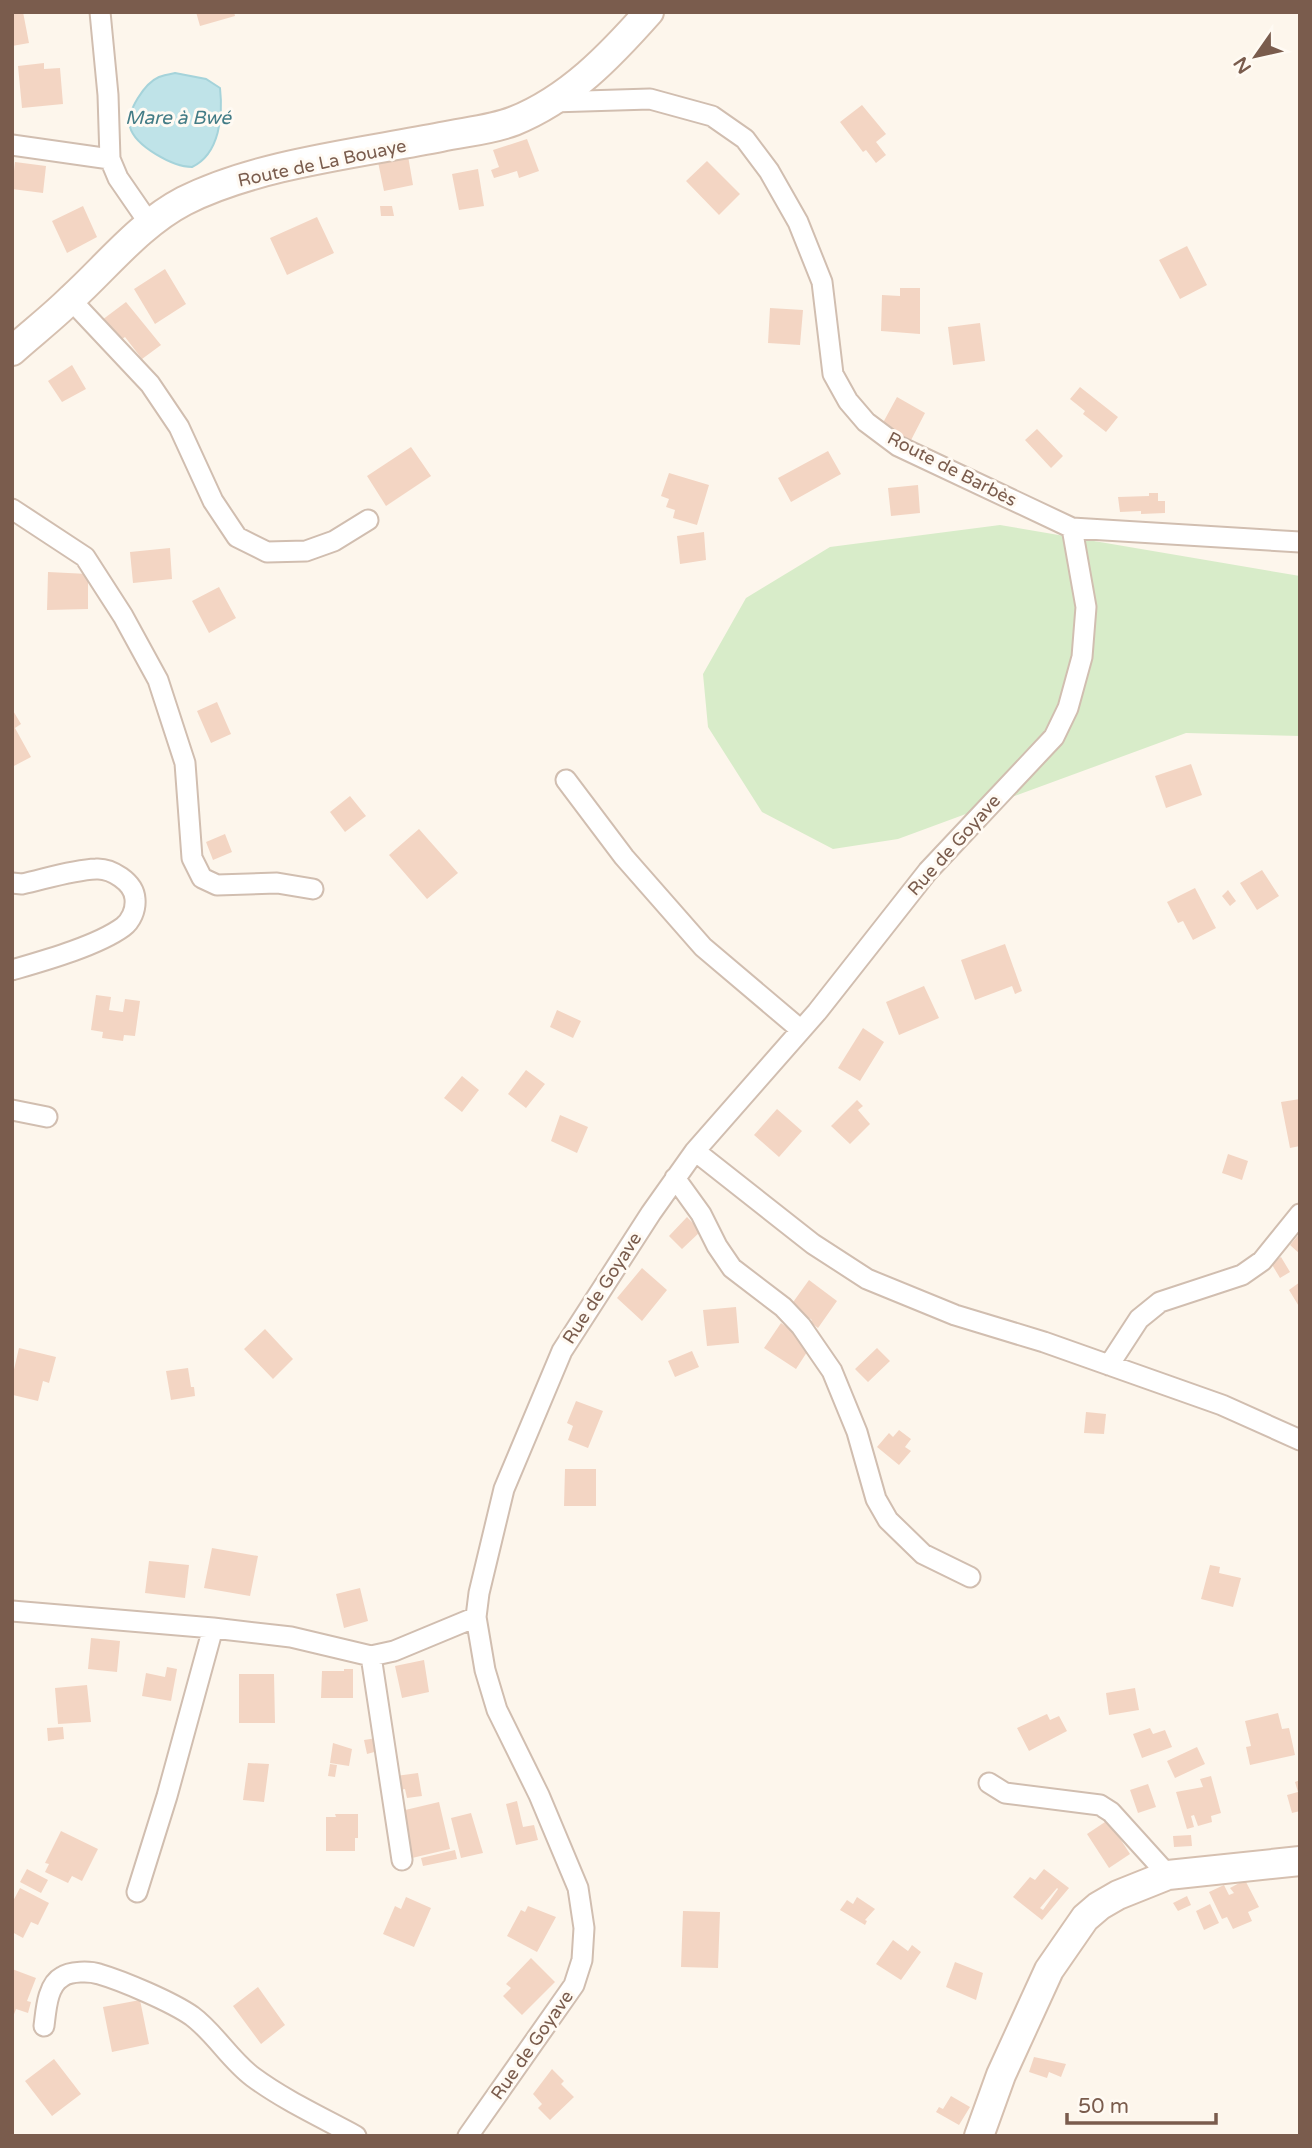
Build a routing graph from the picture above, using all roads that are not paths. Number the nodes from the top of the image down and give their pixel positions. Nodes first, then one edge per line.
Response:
1 (100, 12) edge
2 (649, 12) edge
3 (552, 102) junction
4 (12, 145) edge
5 (110, 159) junction
6 (149, 223) junction
7 (71, 300) junction
8 (12, 351) edge
9 (12, 509) edge
10 (368, 520) dead end
11 (1072, 528) junction
12 (1300, 542) edge
13 (566, 780) dead end
14 (12, 883) edge
15 (313, 889) dead end
16 (12, 970) edge
17 (802, 1030) junction
18 (12, 1110) edge
19 (47, 1117) dead end
20 (695, 1151) junction
21 (675, 1178) junction
22 (1300, 1214) edge
23 (1109, 1365) junction
24 (1300, 1440) edge
25 (970, 1577) dead end
26 (12, 1611) edge
27 (476, 1617) junction
28 (213, 1628) junction
29 (371, 1656) junction
30 (989, 1783) dead end
31 (402, 1860) dead end
32 (1300, 1861) edge
33 (1168, 1875) junction
34 (137, 1892) dead end
35 (44, 2026) dead end
36 (356, 2136) edge
37 (468, 2136) edge
38 (979, 2136) edge

1 - 5 street
2 - 3 main road, Route de La Bouaye
3 - 6 main road, Route de La Bouaye
3 - 11 street, Route de Barbès
4 - 5 street
5 - 6 street
6 - 7 main road, Route de La Bouaye
7 - 8 main road, Route de La Bouaye
7 - 10 street
9 - 15 street
11 - 12 street, Route de Barbès
11 - 17 street, Rue de Goyave
13 - 17 street
14 - 16 street
17 - 20 street, Rue de Goyave
18 - 19 street
20 - 21 street, Rue de Goyave
20 - 23 street
21 - 25 street
21 - 27 street, Rue de Goyave
22 - 23 street
23 - 24 street
26 - 28 street
27 - 29 street
27 - 37 street, Rue de Goyave
28 - 29 street
28 - 34 street
29 - 31 street
30 - 33 street
32 - 33 main road
33 - 38 main road
35 - 36 street

